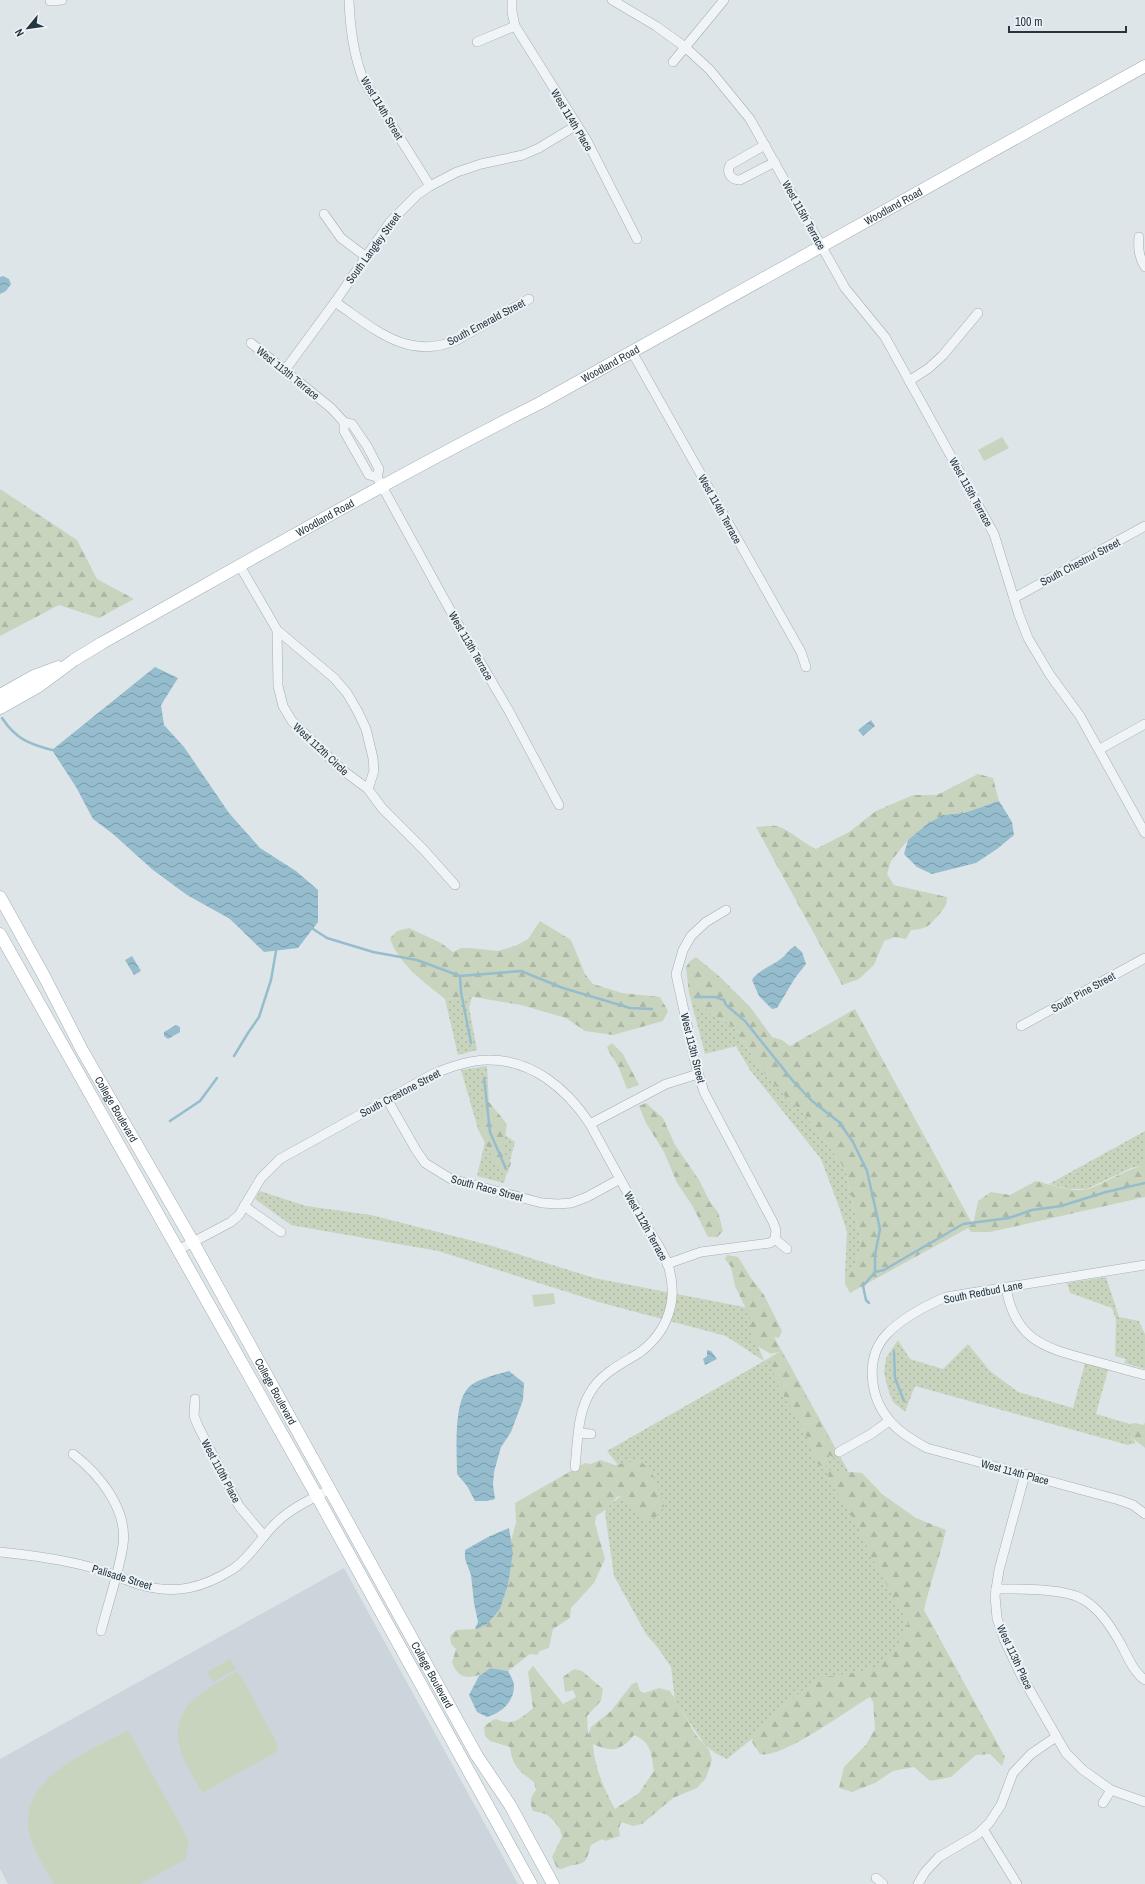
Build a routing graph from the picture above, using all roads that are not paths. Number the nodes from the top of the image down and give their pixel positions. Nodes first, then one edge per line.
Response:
1 (62, 0) edge
2 (349, 0) edge
3 (512, 0) edge
4 (612, 0) edge
5 (724, 0) edge
6 (50, 1) dead end
7 (515, 26) junction
8 (477, 42) dead end
9 (685, 47) junction
10 (673, 62) dead end
11 (1145, 66) edge
12 (577, 125) junction
13 (765, 145) junction
14 (775, 162) junction
15 (430, 186) junction
16 (324, 214) dead end
17 (1140, 237) dead end
18 (637, 239) dead end
19 (821, 246) junction
20 (365, 256) junction
21 (1145, 267) edge
22 (529, 299) dead end
23 (336, 302) junction
24 (978, 313) dead end
25 (250, 342) dead end
26 (632, 352) junction
27 (286, 370) junction
28 (909, 381) junction
29 (379, 482) junction
30 (1145, 526) edge
31 (240, 566) junction
32 (1014, 598) junction
33 (277, 630) junction
34 (74, 660) junction
35 (806, 667) dead end
36 (0, 695) edge
37 (0, 708) edge
38 (1145, 724) edge
39 (1100, 749) junction
40 (368, 789) junction
41 (559, 805) dead end
42 (1145, 833) edge
43 (455, 885) dead end
44 (0, 897) edge
45 (726, 910) dead end
46 (0, 934) edge
47 (1145, 958) edge
48 (1021, 1026) dead end
49 (698, 1074) junction
50 (388, 1099) junction
51 (590, 1124) junction
52 (620, 1179) junction
53 (244, 1206) junction
54 (281, 1232) dead end
55 (775, 1238) junction
56 (193, 1242) junction
57 (787, 1249) dead end
58 (178, 1250) junction
59 (667, 1264) junction
60 (1145, 1265) edge
61 (1006, 1287) junction
62 (1145, 1375) edge
63 (195, 1399) dead end
64 (890, 1421) junction
65 (579, 1432) junction
66 (591, 1434) dead end
67 (839, 1452) dead end
68 (74, 1454) dead end
69 (575, 1467) dead end
70 (1024, 1474) junction
71 (330, 1489) junction
72 (317, 1496) junction
73 (1145, 1514) edge
74 (264, 1536) junction
75 (0, 1552) edge
76 (115, 1575) junction
77 (996, 1589) junction
78 (101, 1631) dead end
79 (1145, 1680) edge
80 (1056, 1737) junction
81 (1111, 1790) junction
82 (1145, 1802) edge
83 (1103, 1804) dead end
84 (983, 1829) junction
85 (531, 1884) edge
86 (553, 1884) edge
87 (918, 1884) edge
88 (1017, 1884) edge

1 - 6 street
2 - 15 street, West 114th Street
3 - 7 street, West 114th Place
4 - 9 street, West 115th Terrace
5 - 9 street
7 - 8 street
7 - 12 street, West 114th Place
9 - 10 street
9 - 13 street, West 115th Terrace
11 - 19 main road, Woodland Road
12 - 15 street, South Langley Street
12 - 18 street, West 114th Place
13 - 14 street, West 115th Terrace
13 - 14 street
14 - 19 street, West 115th Terrace
15 - 20 street, South Langley Street
16 - 20 street
17 - 21 street
19 - 26 main road, Woodland Road
19 - 28 street, West 115th Terrace
20 - 23 street, South Langley Street
22 - 23 street, South Emerald Street
23 - 27 street, South Langley Street
24 - 28 street
25 - 27 street, West 113th Terrace
26 - 29 main road, Woodland Road
26 - 35 street, West 114th Terrace
27 - 29 street, West 113th Terrace
28 - 32 street, West 115th Terrace
29 - 31 main road, Woodland Road
29 - 41 street, West 113th Terrace
30 - 32 street, South Chestnut Street
31 - 33 street, West 112th Circle
31 - 34 main road, Woodland Road
32 - 39 street, West 115th Terrace
33 - 40 street, West 112th Circle
33 - 40 street, West 112th Circle
34 - 36 main road, Woodland Road
34 - 37 main road, Woodland Road
38 - 39 street
39 - 42 street, West 115th Terrace
40 - 43 street, West 112th Circle
44 - 56 main road, College Boulevard
45 - 49 street, West 113th Street
46 - 58 main road, College Boulevard
47 - 48 street, South Pine Street
49 - 51 street
49 - 55 street, West 113th Street
50 - 51 street, South Crestone Street
50 - 52 street, South Race Street
50 - 53 street, South Crestone Street
51 - 52 street, West 112th Terrace
52 - 59 street, West 112th Terrace
53 - 54 street
53 - 56 street, South Crestone Street
55 - 57 street
55 - 59 street
56 - 58 street, South Crestone Street
56 - 71 main road, College Boulevard
58 - 72 main road, College Boulevard
59 - 65 street, West 112th Terrace
60 - 61 street, South Redbud Lane
61 - 62 street
61 - 64 street, South Redbud Lane
63 - 74 street, West 110th Place
64 - 67 street
64 - 70 street, West 114th Place
65 - 66 street
65 - 69 street, West 112th Terrace
68 - 76 street
70 - 73 street, West 114th Place
70 - 77 street, West 113th Place
71 - 72 street, Palisade Street
71 - 86 main road, College Boulevard
72 - 74 street, Palisade Street
72 - 85 main road, College Boulevard
74 - 76 street, Palisade Street
75 - 76 street, Palisade Street
76 - 78 street
77 - 79 street
77 - 80 street, West 113th Place
80 - 81 street, West 113th Place
80 - 84 street
81 - 82 street, West 113th Place
81 - 83 street
84 - 87 street
84 - 88 street

